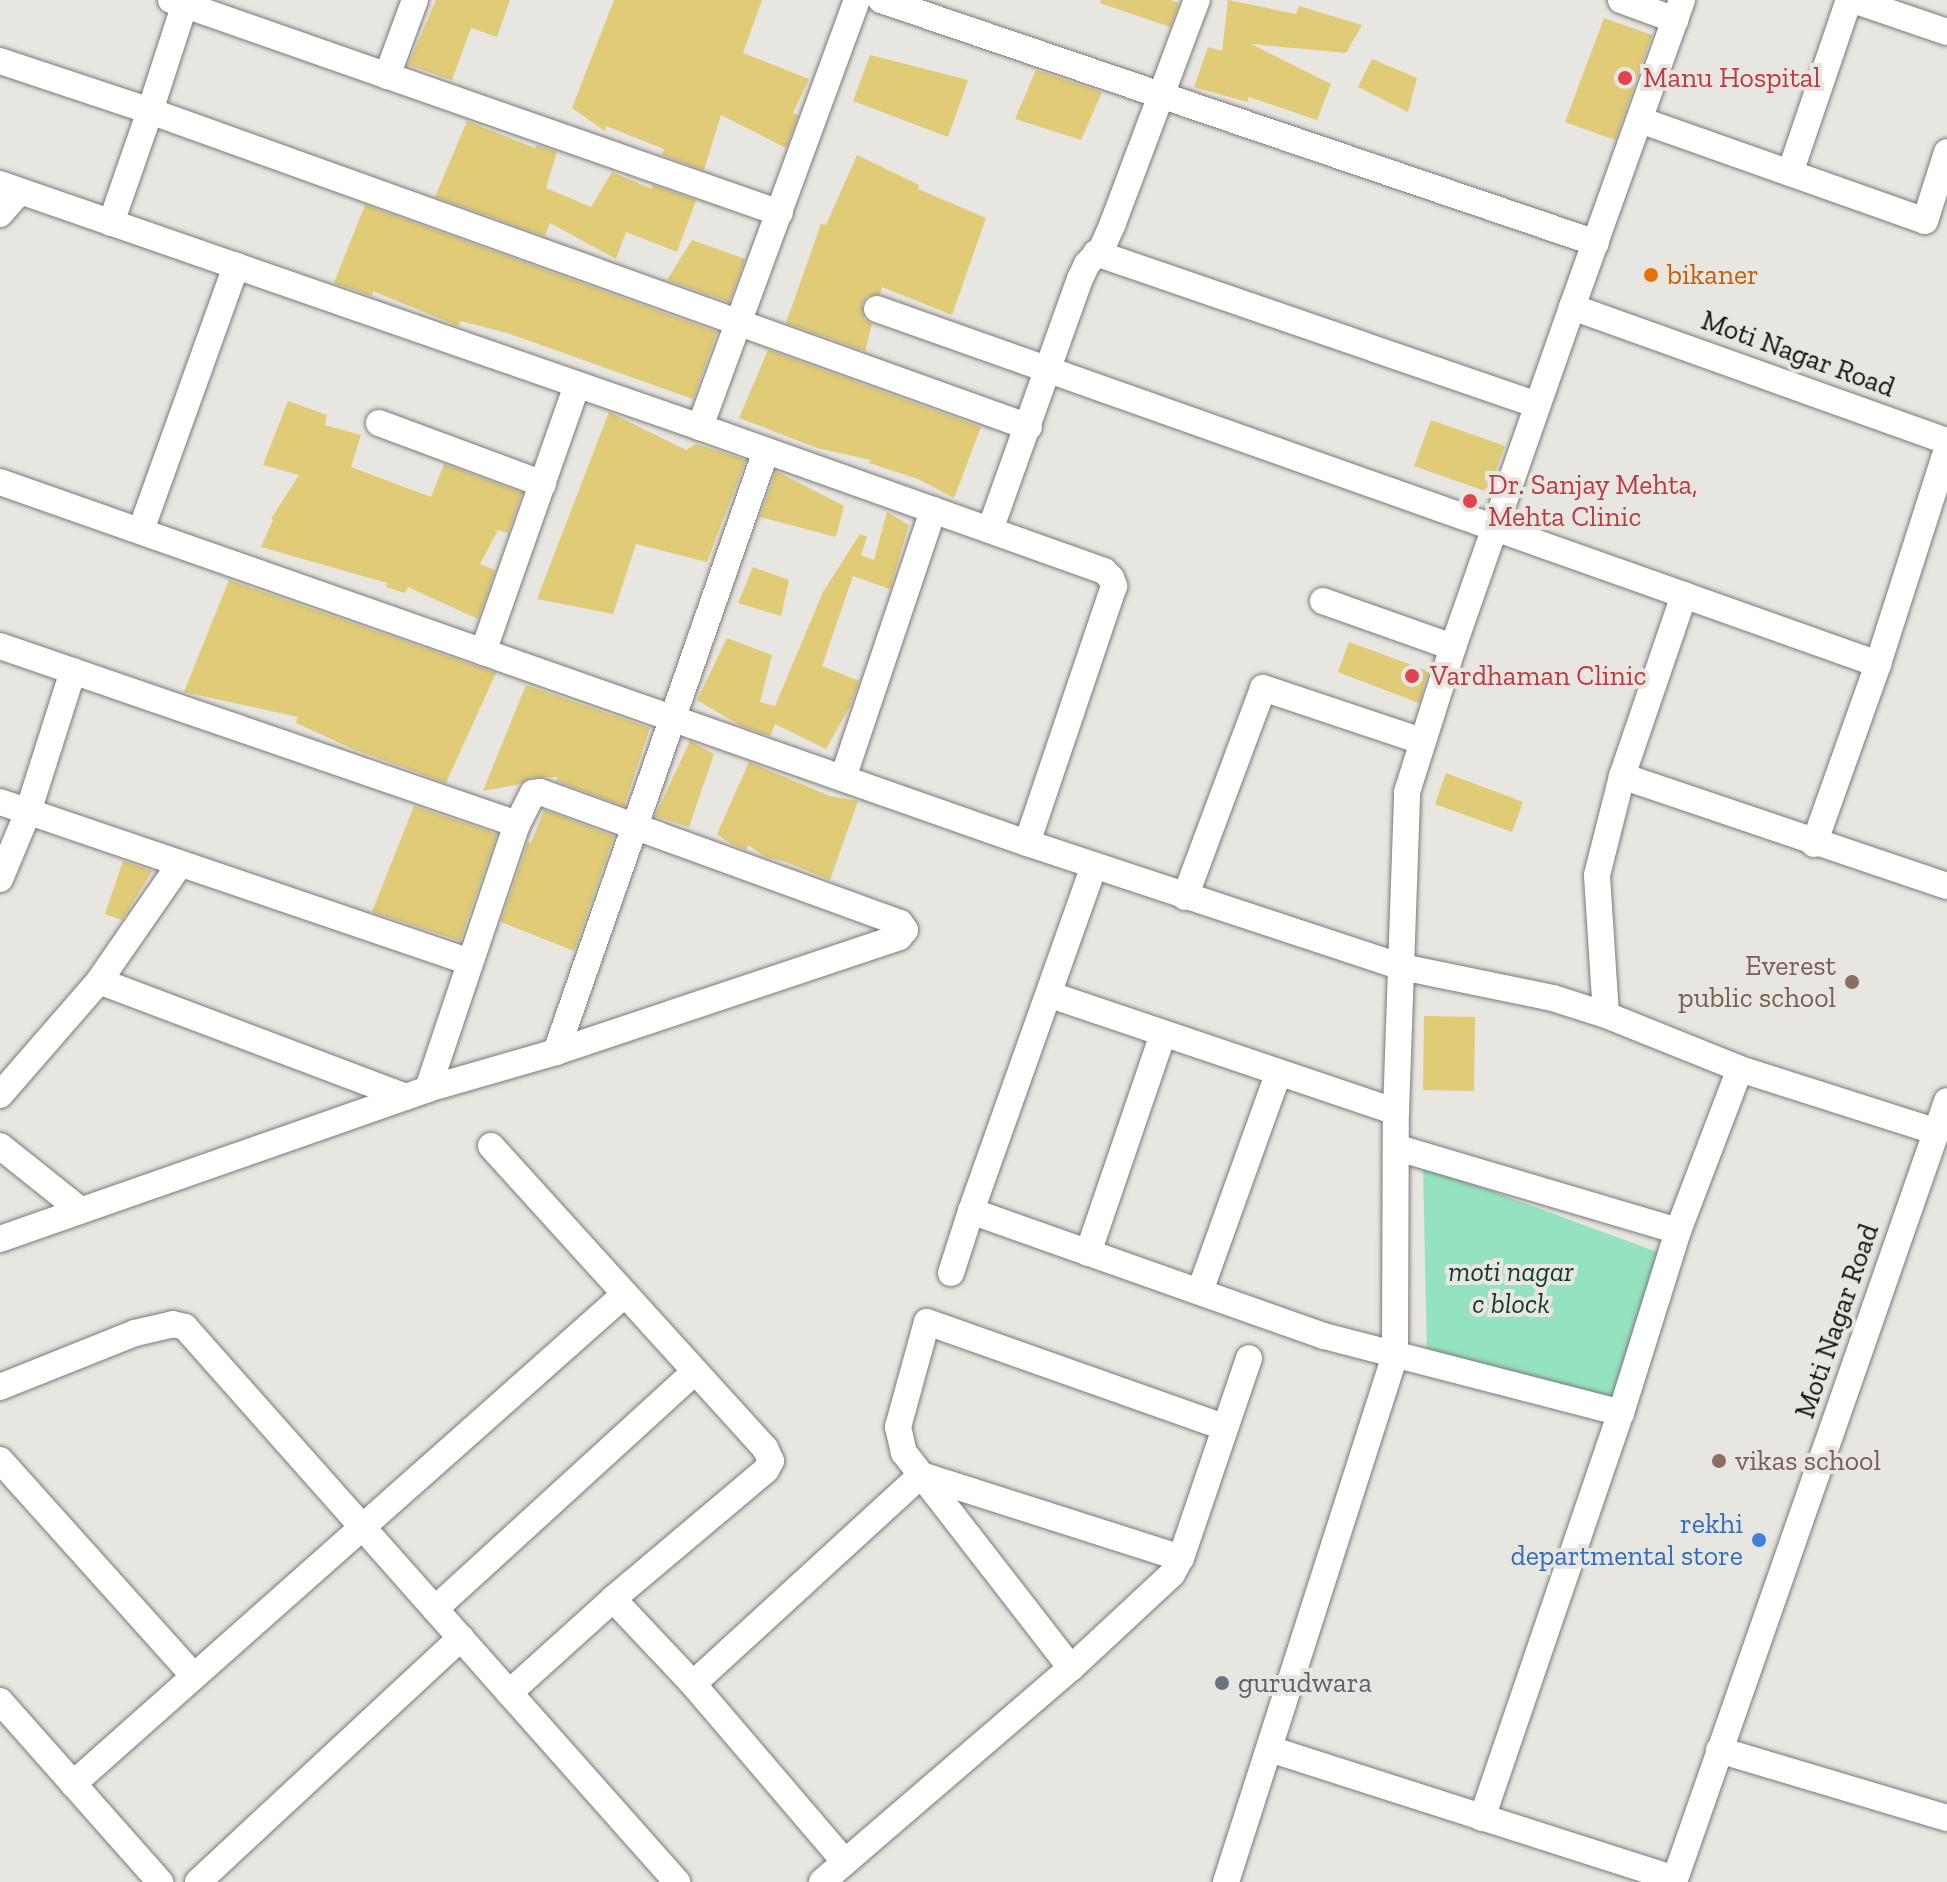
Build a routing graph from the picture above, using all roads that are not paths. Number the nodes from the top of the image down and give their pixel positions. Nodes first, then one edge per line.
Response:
1 (415, 0) edge
2 (857, 0) edge
3 (881, 0) edge
4 (1197, 0) edge
5 (1621, 0) edge
6 (1851, 0) edge
7 (181, 1) edge
8 (1678, 10) edge
9 (1947, 32) edge
10 (0, 61) edge
11 (387, 76) junction
12 (1164, 94) junction
13 (150, 111) junction
14 (1640, 120) junction
15 (1947, 152) edge
16 (1790, 173) junction
17 (10, 188) edge
18 (780, 213) junction
19 (0, 214) edge
20 (111, 223) junction
21 (1936, 225) edge
22 (1596, 243) junction
23 (1096, 253) junction
24 (236, 266) junction
25 (1572, 307) junction
26 (877, 309) dead end
27 (740, 325) junction
28 (1050, 369) junction
29 (577, 385) junction
30 (1538, 405) junction
31 (379, 423) dead end
32 (700, 427) junction
33 (1029, 427) junction
34 (1947, 441) edge
35 (1947, 449) edge
36 (766, 451) junction
37 (0, 482) edge
38 (543, 484) junction
39 (933, 510) junction
40 (1494, 529) junction
41 (141, 530) junction
42 (990, 530) junction
43 (1684, 595) junction
44 (1323, 601) dead end
45 (0, 646) edge
46 (1453, 647) junction
47 (483, 652) junction
48 (1878, 664) junction
49 (73, 671) junction
50 (670, 718) junction
51 (1421, 741) junction
52 (1622, 776) junction
53 (843, 778) junction
54 (0, 802) edge
55 (28, 812) junction
56 (517, 824) junction
57 (634, 827) junction
58 (1027, 843) junction
59 (1814, 844) junction
60 (180, 864) junction
61 (1094, 866) junction
62 (0, 879) edge
63 (1947, 886) edge
64 (1185, 897) junction
65 (470, 962) junction
66 (1402, 967) junction
67 (99, 981) junction
68 (1051, 995) junction
69 (1606, 1015) junction
70 (1163, 1034) junction
71 (556, 1052) junction
72 (1740, 1069) junction
73 (1278, 1074) junction
74 (417, 1093) junction
75 (0, 1095) edge
76 (1947, 1101) edge
77 (1396, 1112) junction
78 (1937, 1132) junction
79 (0, 1146) edge
80 (491, 1146) dead end
81 (1398, 1148) junction
82 (79, 1209) junction
83 (971, 1211) junction
84 (1678, 1231) junction
85 (0, 1239) edge
86 (1088, 1253) junction
87 (951, 1273) dead end
88 (1200, 1291) junction
89 (624, 1295) junction
90 (1395, 1355) junction
91 (1249, 1358) dead end
92 (695, 1372) junction
93 (0, 1387) edge
94 (1621, 1413) junction
95 (1223, 1427) junction
96 (0, 1460) edge
97 (921, 1475) junction
98 (362, 1527) junction
99 (1181, 1558) junction
100 (613, 1599) junction
101 (435, 1609) junction
102 (461, 1638) junction
103 (1071, 1668) junction
104 (194, 1676) junction
105 (693, 1684) junction
106 (509, 1693) junction
107 (0, 1701) edge
108 (1270, 1749) junction
109 (1719, 1750) junction
110 (73, 1784) junction
111 (1482, 1818) junction
112 (1947, 1818) edge
113 (845, 1862) junction
114 (1674, 1881) edge
115 (160, 1882) edge
116 (198, 1882) edge
117 (677, 1882) edge
118 (822, 1882) edge
119 (1226, 1882) edge

1 - 11 street
2 - 18 street
3 - 12 street
4 - 12 street
5 - 8 street
6 - 9 street
6 - 16 street
7 - 11 street
7 - 13 street
8 - 14 street
10 - 13 street
11 - 18 street
12 - 22 street
12 - 23 street
13 - 20 street
13 - 27 street
14 - 16 street
14 - 22 street
15 - 21 street
16 - 21 street
17 - 19 street
17 - 20 street
18 - 27 street
20 - 24 street
22 - 25 street
23 - 28 street
23 - 30 street
24 - 29 street
24 - 41 street
25 - 30 street
25 - 34 street, Moti Nagar Road
26 - 28 street
27 - 32 street
27 - 33 street
28 - 33 street
28 - 40 street
29 - 32 street
29 - 38 street
30 - 40 street
31 - 38 street
32 - 36 street
33 - 42 street
35 - 48 street
36 - 39 street
36 - 50 street
37 - 41 street
38 - 47 street
39 - 42 street
39 - 53 street
40 - 43 street
40 - 46 street
41 - 47 street
42 - 58 street
43 - 48 street
43 - 52 street
44 - 46 street
45 - 49 street
46 - 51 street
47 - 50 street
48 - 59 street
49 - 55 street
49 - 56 street
50 - 53 street
50 - 57 street
51 - 64 street
51 - 66 street
52 - 59 street
52 - 69 street
53 - 58 street
54 - 55 street
55 - 60 street
55 - 62 street
56 - 57 street
56 - 65 street
57 - 71 street
57 - 71 street
58 - 61 street
59 - 63 street
60 - 65 street
60 - 67 street
61 - 64 street
61 - 68 street
64 - 66 street
65 - 74 street
66 - 69 street
66 - 77 street
67 - 74 street
67 - 75 street
68 - 70 street
68 - 83 street
69 - 72 street
70 - 73 street
70 - 86 street
71 - 74 street
72 - 78 street
72 - 84 street
73 - 77 street
73 - 88 street
74 - 82 street
76 - 78 street, Moti Nagar Road
77 - 81 street
78 - 109 street, Moti Nagar Road
79 - 82 street
80 - 89 street
81 - 84 street
81 - 90 street
82 - 85 street
83 - 86 street
83 - 87 street
84 - 94 street
86 - 88 street
88 - 90 street
89 - 92 street
89 - 98 street
90 - 94 street
90 - 108 street
91 - 95 street
92 - 100 street
92 - 101 street
93 - 98 street
94 - 111 street
95 - 97 street
95 - 99 street
96 - 104 street
97 - 99 street
97 - 103 street
97 - 105 street
98 - 101 street
98 - 104 street
99 - 103 street
100 - 105 street
100 - 106 street
101 - 102 street
102 - 106 street
102 - 116 street
103 - 113 street
104 - 110 street
105 - 113 street
106 - 117 street
107 - 110 street
108 - 111 street
108 - 119 street
109 - 112 street
109 - 114 street, Moti Nagar Road
110 - 115 street
111 - 114 street
113 - 118 street

